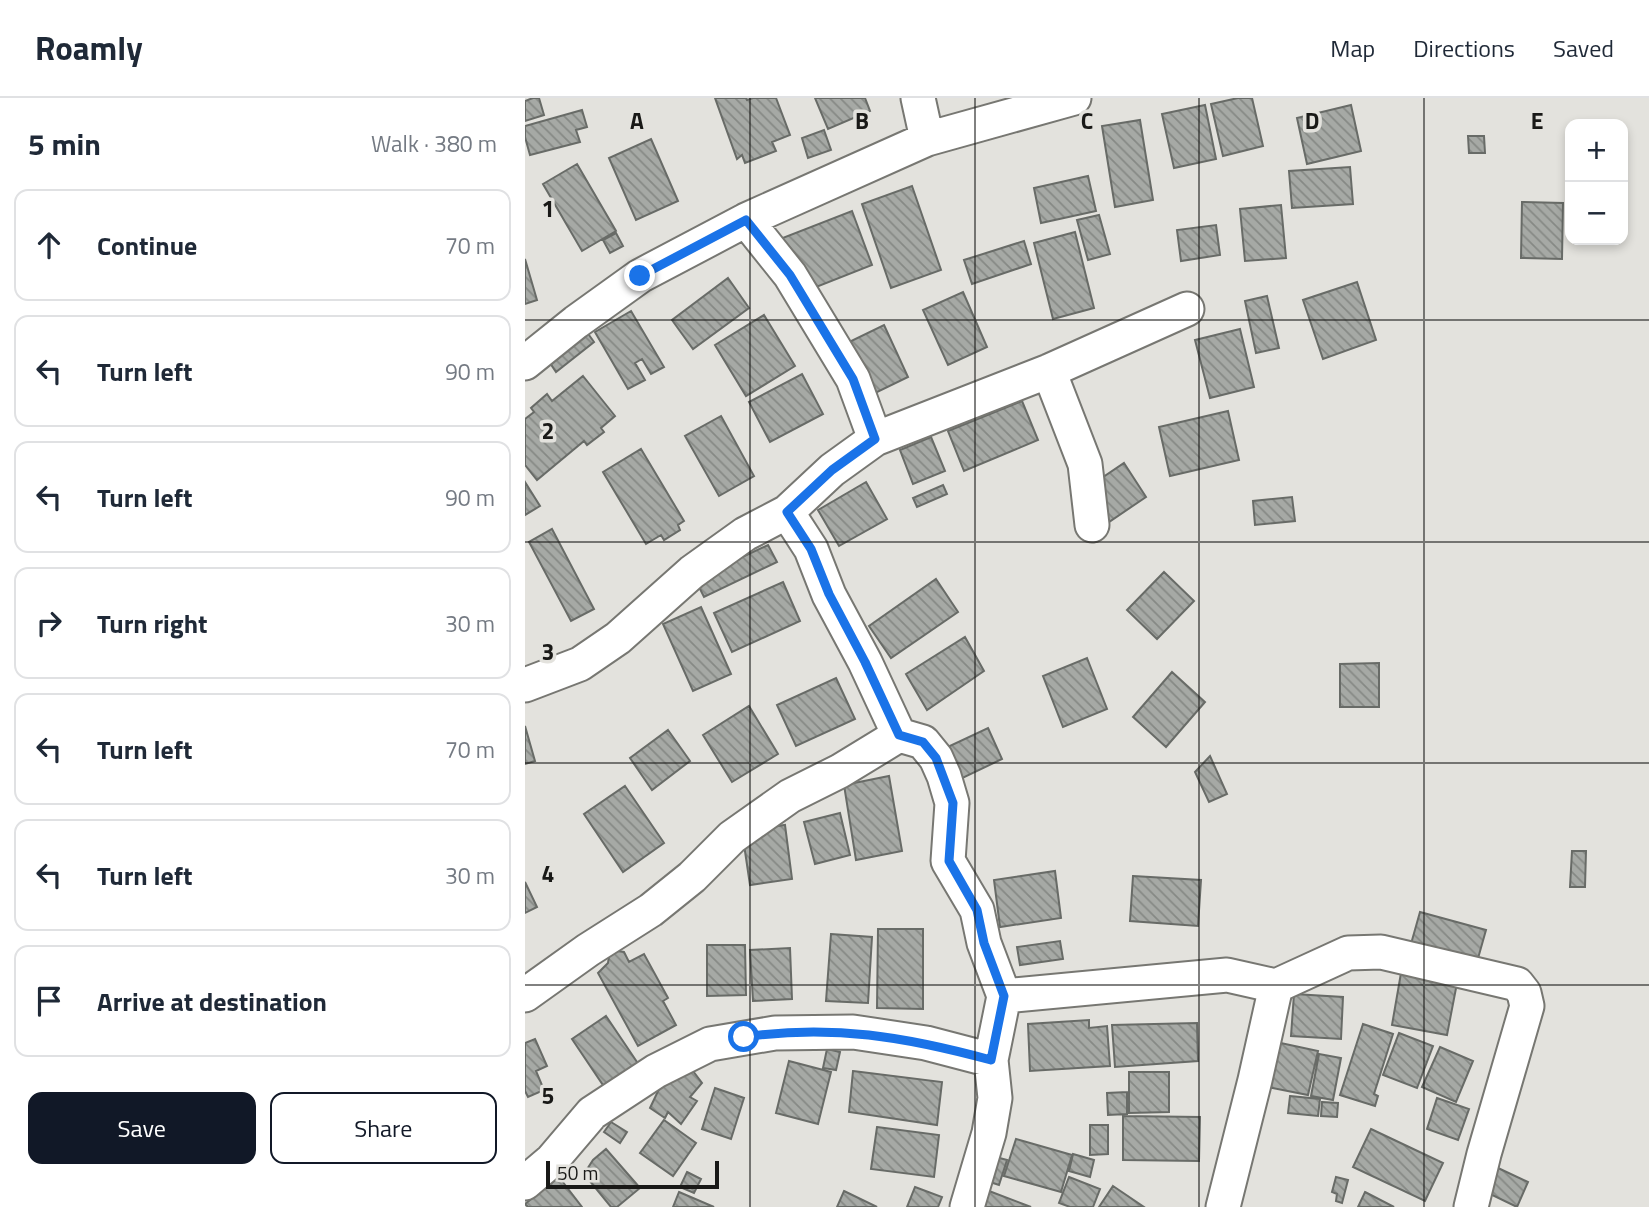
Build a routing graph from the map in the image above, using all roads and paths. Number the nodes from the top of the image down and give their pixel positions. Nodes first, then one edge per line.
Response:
1 (918, 98) edge
2 (1074, 98) edge
3 (927, 139) junction
4 (746, 220) junction
5 (1187, 309) dead end
6 (525, 363) edge
7 (1049, 372) junction
8 (875, 439) junction
9 (787, 512) junction
10 (1092, 525) dead end
11 (525, 685) edge
12 (899, 735) junction
13 (1276, 986) junction
14 (525, 995) edge
15 (1004, 996) junction
16 (991, 1060) junction
17 (525, 1183) edge
18 (967, 1207) edge
19 (1223, 1207) edge
20 (1471, 1207) edge

1 - 3 street
2 - 3 street
3 - 4 street
4 - 6 street
4 - 8 street
5 - 7 street
7 - 8 street
7 - 10 street
8 - 9 street
9 - 11 street
9 - 12 street
12 - 14 street
12 - 15 street
13 - 15 street
13 - 19 street
13 - 20 street
15 - 16 street
16 - 17 street
16 - 18 street

